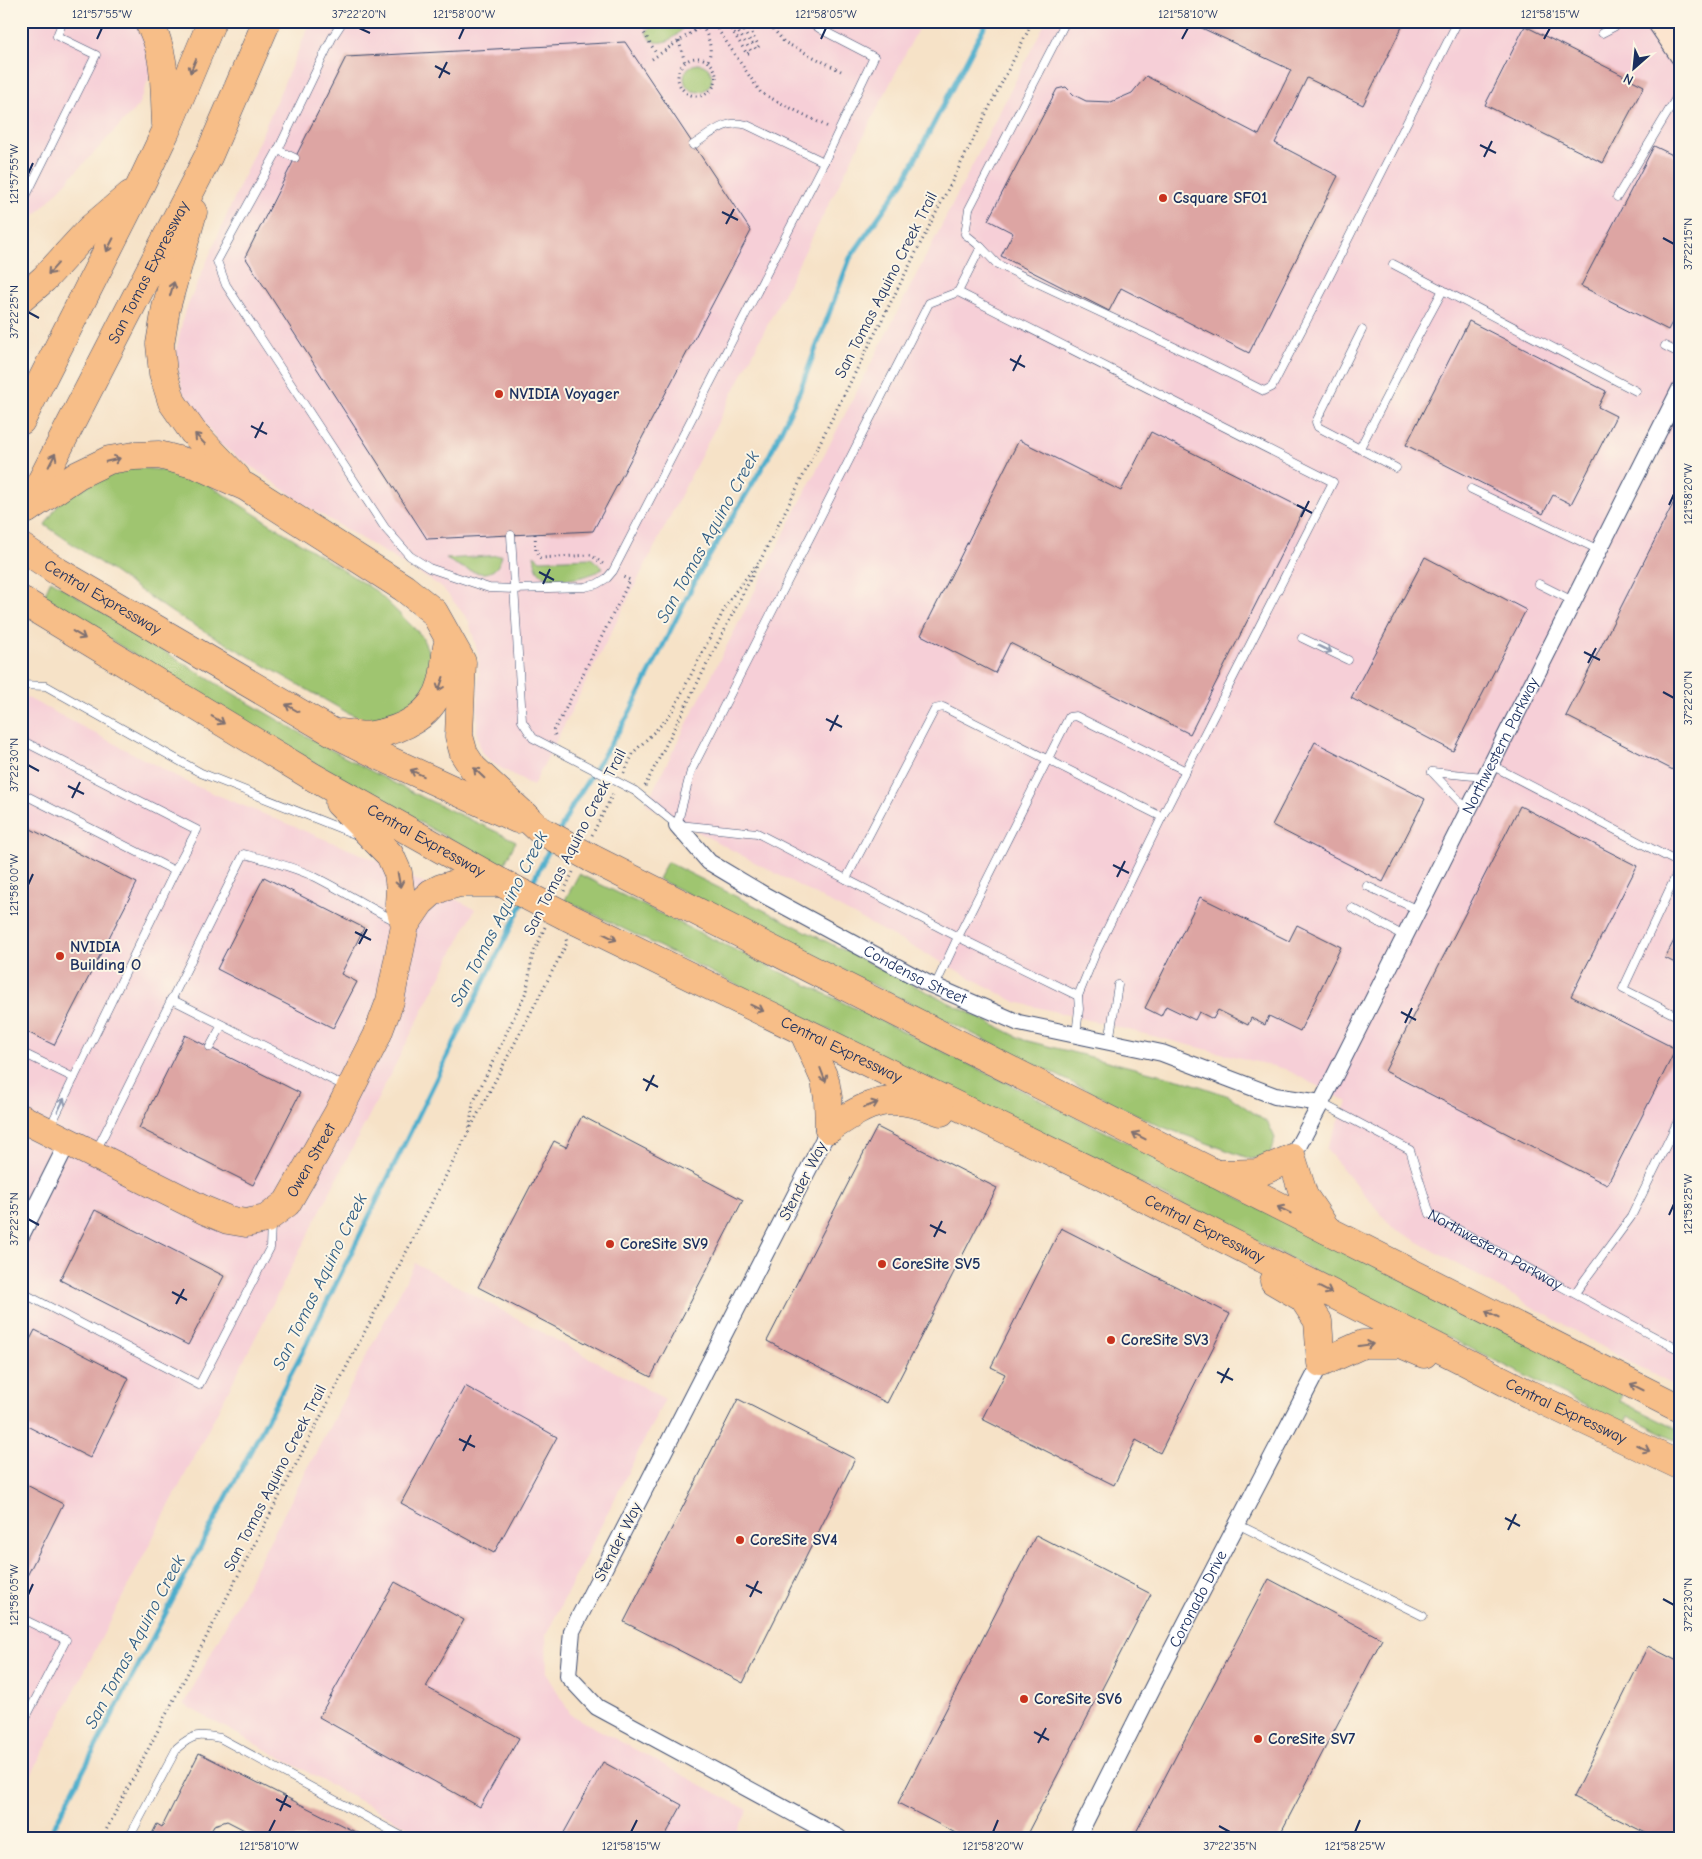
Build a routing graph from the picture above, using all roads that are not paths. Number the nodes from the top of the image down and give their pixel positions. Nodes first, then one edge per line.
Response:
1 (64, 21) edge
2 (148, 21) edge
3 (212, 21) edge
4 (267, 21) edge
5 (287, 21) edge
6 (343, 21) edge
7 (809, 21) edge
8 (1066, 21) edge
9 (1458, 21) edge
10 (1625, 21) edge
11 (1663, 23) edge
12 (1602, 33) dead end
13 (1681, 55) edge
14 (1681, 90) edge
15 (166, 131) junction
16 (693, 145) dead end
17 (278, 150) junction
18 (209, 155) junction
19 (295, 158) dead end
20 (824, 162) junction
21 (139, 188) junction
22 (1617, 197) dead end
23 (21, 206) edge
24 (980, 247) junction
25 (1393, 264) dead end
26 (1443, 290) junction
27 (958, 292) junction
28 (21, 299) edge
29 (1362, 330) dead end
30 (1665, 346) dead end
31 (1681, 354) edge
32 (1681, 387) edge
33 (1636, 391) dead end
34 (21, 421) edge
35 (1360, 448) junction
36 (1396, 468) dead end
37 (246, 487) junction
38 (1471, 489) dead end
39 (24, 515) edge
40 (511, 535) dead end
41 (21, 547) edge
42 (1599, 550) junction
43 (1539, 584) dead end
44 (514, 589) junction
45 (1573, 601) junction
46 (29, 605) edge
47 (448, 636) junction
48 (1302, 638) dead end
49 (1348, 660) dead end
50 (21, 685) edge
51 (334, 733) junction
52 (533, 738) junction
53 (21, 740) edge
54 (526, 744) dead end
55 (1048, 759) junction
56 (1186, 771) junction
57 (1488, 771) junction
58 (313, 777) junction
59 (21, 793) edge
60 (1468, 810) junction
61 (1162, 817) junction
62 (677, 825) junction
63 (540, 830) junction
64 (379, 844) junction
65 (1681, 864) edge
66 (175, 871) junction
67 (846, 879) junction
68 (502, 883) junction
69 (1367, 886) dead end
70 (1352, 908) dead end
71 (1418, 910) junction
72 (406, 925) junction
73 (1404, 936) junction
74 (958, 937) junction
75 (1118, 985) dead end
76 (935, 986) junction
77 (1078, 996) junction
78 (171, 999) junction
79 (1681, 1018) edge
80 (222, 1025) junction
81 (803, 1031) junction
82 (1076, 1035) junction
83 (1109, 1043) junction
84 (210, 1047) dead end
85 (21, 1052) edge
86 (74, 1078) junction
87 (350, 1089) junction
88 (1321, 1103) junction
89 (1681, 1115) edge
90 (21, 1118) edge
91 (829, 1129) junction
92 (58, 1137) junction
93 (94, 1155) junction
94 (1292, 1158) junction
95 (1089, 1170) junction
96 (1214, 1174) junction
97 (271, 1215) junction
98 (1328, 1232) junction
99 (21, 1236) edge
100 (21, 1292) edge
101 (1575, 1293) junction
102 (1680, 1347) edge
103 (1321, 1363) junction
104 (1529, 1394) junction
105 (1681, 1409) edge
106 (1681, 1466) edge
107 (1237, 1524) junction
108 (1423, 1616) dead end
109 (21, 1618) edge
110 (21, 1727) edge
111 (129, 1838) edge
112 (405, 1838) edge
113 (839, 1838) edge
114 (1077, 1838) edge

1 - 23 lane
2 - 15 highway
3 -> 15 highway
4 - 18 highway, San Tomas Expressway
5 - 18 highway
6 - 17 lane
7 - 20 lane
8 - 24 lane
9 - 24 lane
10 - 12 lane
11 - 13 main road
14 - 22 lane
15 - 21 highway
16 - 20 lane
17 - 19 lane
17 - 44 lane
37 -> 18 highway
39 -> 18 highway, San Tomas Expressway
20 - 44 lane
21 -> 28 highway
21 -> 34 highway
24 - 27 lane
25 - 26 lane
26 - 33 lane
26 - 35 lane
27 - 56 lane
27 - 62 lane
29 - 35 lane
30 - 31 lane
32 - 42 street, Northwestern Parkway
35 - 36 lane
39 -> 37 highway
37 - 47 highway
38 - 42 lane
40 - 44 lane
51 -> 41 highway, Central Expressway
42 - 45 street, Northwestern Parkway
43 - 45 lane
44 - 52 lane
45 - 57 street, Northwestern Parkway
46 -> 58 highway, Central Expressway
47 -> 51 highway
63 -> 47 highway
48 -> 49 lane
50 - 64 lane
63 -> 51 highway, Central Expressway
52 - 54 lane
52 - 62 lane, Condensa Street, bridge
53 - 66 lane
55 - 56 lane
55 - 61 lane
55 - 67 lane
55 - 74 lane
56 - 61 lane
57 - 60 street, Northwestern Parkway
57 - 60 lane
57 - 65 lane
58 - 64 highway
58 - 68 highway, Central Expressway
59 - 66 lane
60 - 71 street, Northwestern Parkway
61 - 77 lane
62 - 67 lane
62 - 76 street, Condensa Street
96 -> 63 highway, Central Expressway, bridge
64 -> 72 highway
65 - 79 lane
66 - 86 lane
67 - 74 lane
68 - 72 highway
68 -> 81 highway, Central Expressway, bridge
69 - 71 lane
70 - 73 lane
71 - 73 street, Northwestern Parkway
72 - 78 lane
72 - 87 highway, Owen Street
73 - 88 street, Northwestern Parkway
74 - 76 lane
74 - 77 lane
75 - 83 lane
76 - 82 street, Condensa Street
77 - 82 lane
78 - 80 lane
78 - 93 lane
80 - 84 lane
80 - 87 lane
81 -> 91 highway
81 - 95 highway, Central Expressway
82 - 83 street, Condensa Street
83 - 88 street, Condensa Street
85 - 86 lane
92 -> 86 lane
87 - 97 highway, Owen Street
88 - 94 street, Northwestern Parkway
88 - 101 lane, Northwestern Parkway
89 - 101 lane
90 - 92 highway, Owen Street
91 -> 95 highway
91 - 113 street, Stender Way
92 - 93 highway, Owen Street
92 - 99 street
93 - 97 highway, Owen Street
94 - 96 highway
94 - 98 highway
95 - 103 highway
95 -> 104 highway, Central Expressway
98 -> 96 highway, Central Expressway
97 - 100 lane
105 -> 98 highway, Central Expressway
101 - 102 lane, Northwestern Parkway
103 -> 104 highway
103 - 107 street, Coronado Drive
104 -> 106 highway, Central Expressway
107 - 108 lane
107 - 114 street, Coronado Drive
109 - 110 lane
111 - 112 lane

